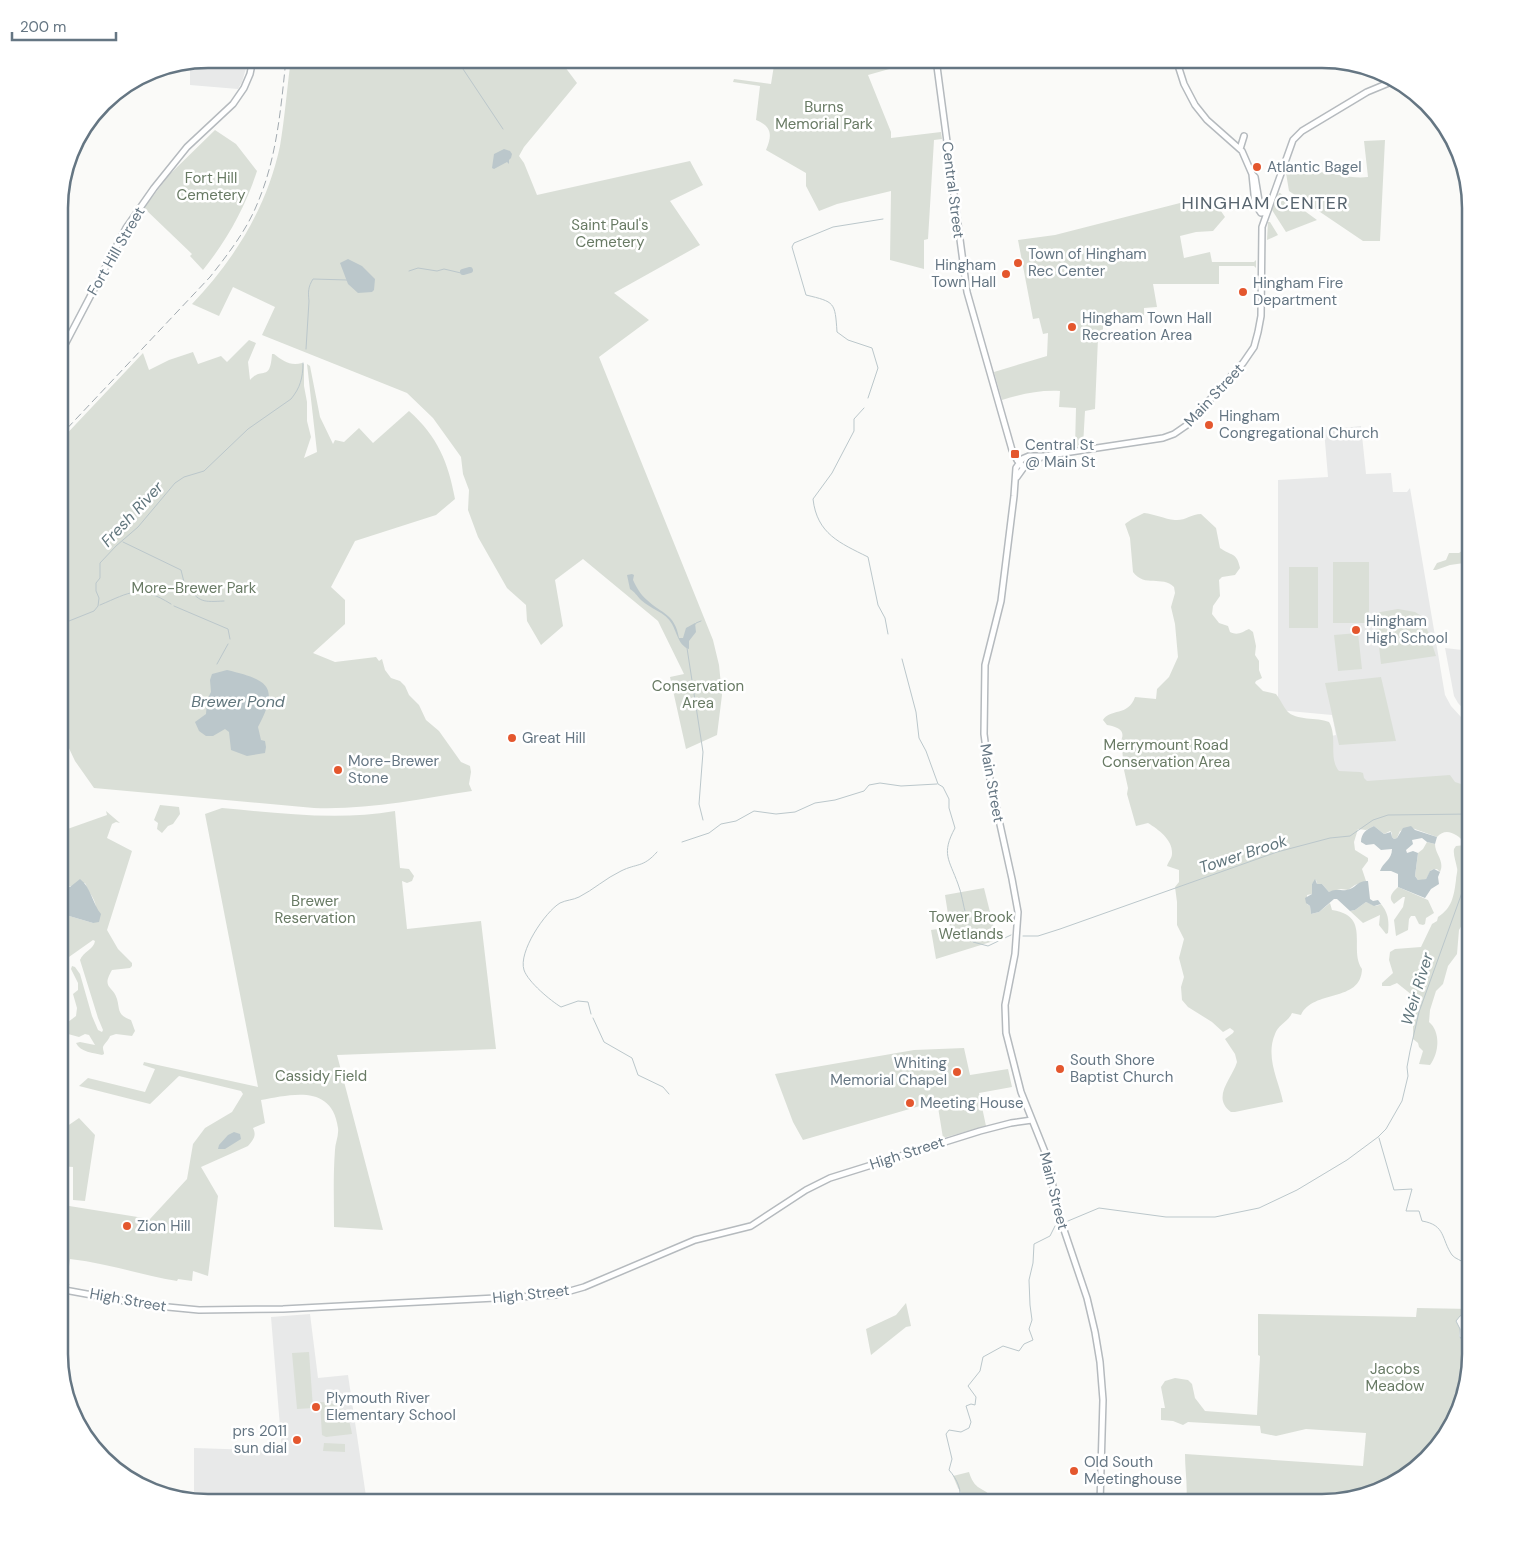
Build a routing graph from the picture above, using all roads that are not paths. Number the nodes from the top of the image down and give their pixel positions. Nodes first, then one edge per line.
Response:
1 (251, 68) edge
2 (937, 68) edge
3 (1179, 68) edge
4 (1388, 84) edge
5 (1244, 136) dead end
6 (1240, 149) junction
7 (1266, 212) junction
8 (68, 339) edge
9 (1021, 465) junction
10 (1032, 1120) junction
11 (68, 1291) edge
12 (1100, 1494) edge

1 - 8 main road, Fort Hill Street
2 - 9 main road, Central Street
3 - 6 main road
4 - 7 main road, Main Street
5 - 6 main road
6 - 7 main road
7 - 9 main road, Main Street
9 - 10 main road, Main Street
10 - 11 main road, High Street
10 - 12 main road, Main Street

